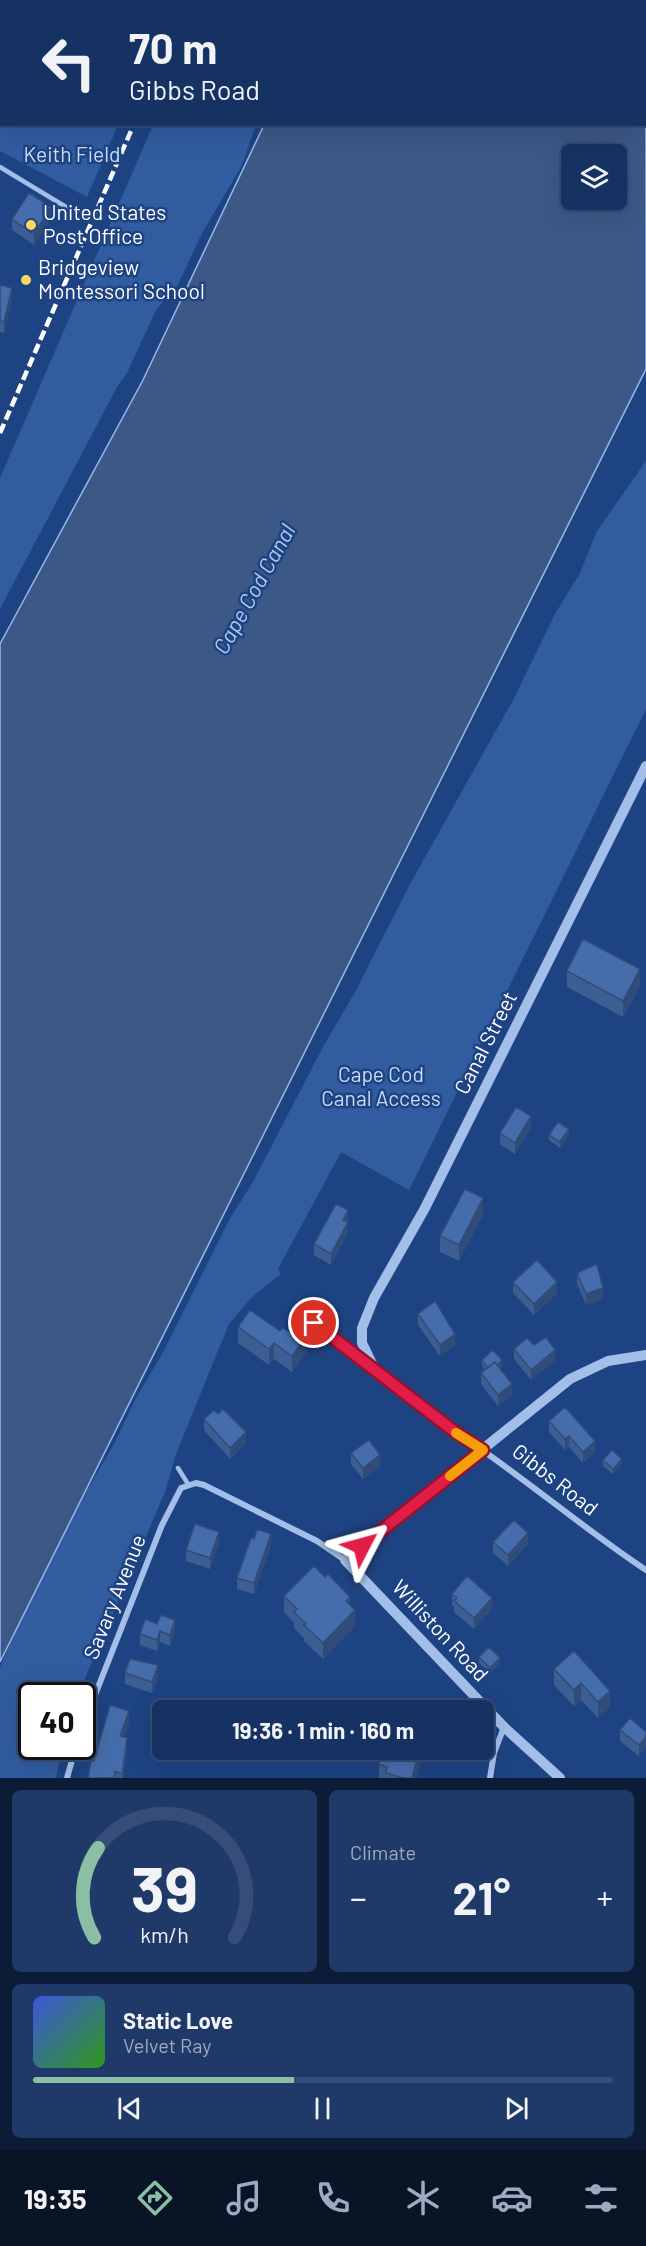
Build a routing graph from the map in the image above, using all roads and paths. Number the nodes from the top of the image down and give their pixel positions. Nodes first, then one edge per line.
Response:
1 (0, 167) edge
2 (66, 207) dead end
3 (646, 766) edge
4 (298, 1312) dead end
5 (646, 1355) edge
6 (375, 1370) junction
7 (483, 1450) junction
8 (178, 1468) dead end
9 (188, 1484) junction
10 (345, 1560) junction
11 (646, 1570) edge
12 (96, 1692) edge
13 (504, 1727) junction
14 (72, 1760) edge
15 (67, 1778) edge
16 (490, 1778) edge
17 (560, 1778) edge

1 - 2 lane
3 - 6 street, Canal Street
4 - 6 street, Gibbs Road
5 - 7 street
6 - 7 street, Gibbs Road
7 - 10 street
7 - 11 street, Gibbs Road
8 - 9 lane
9 - 10 street
9 - 12 street, Savary Avenue
10 - 13 street, Williston Road
13 - 16 street
13 - 17 street, Williston Road
14 - 15 street

